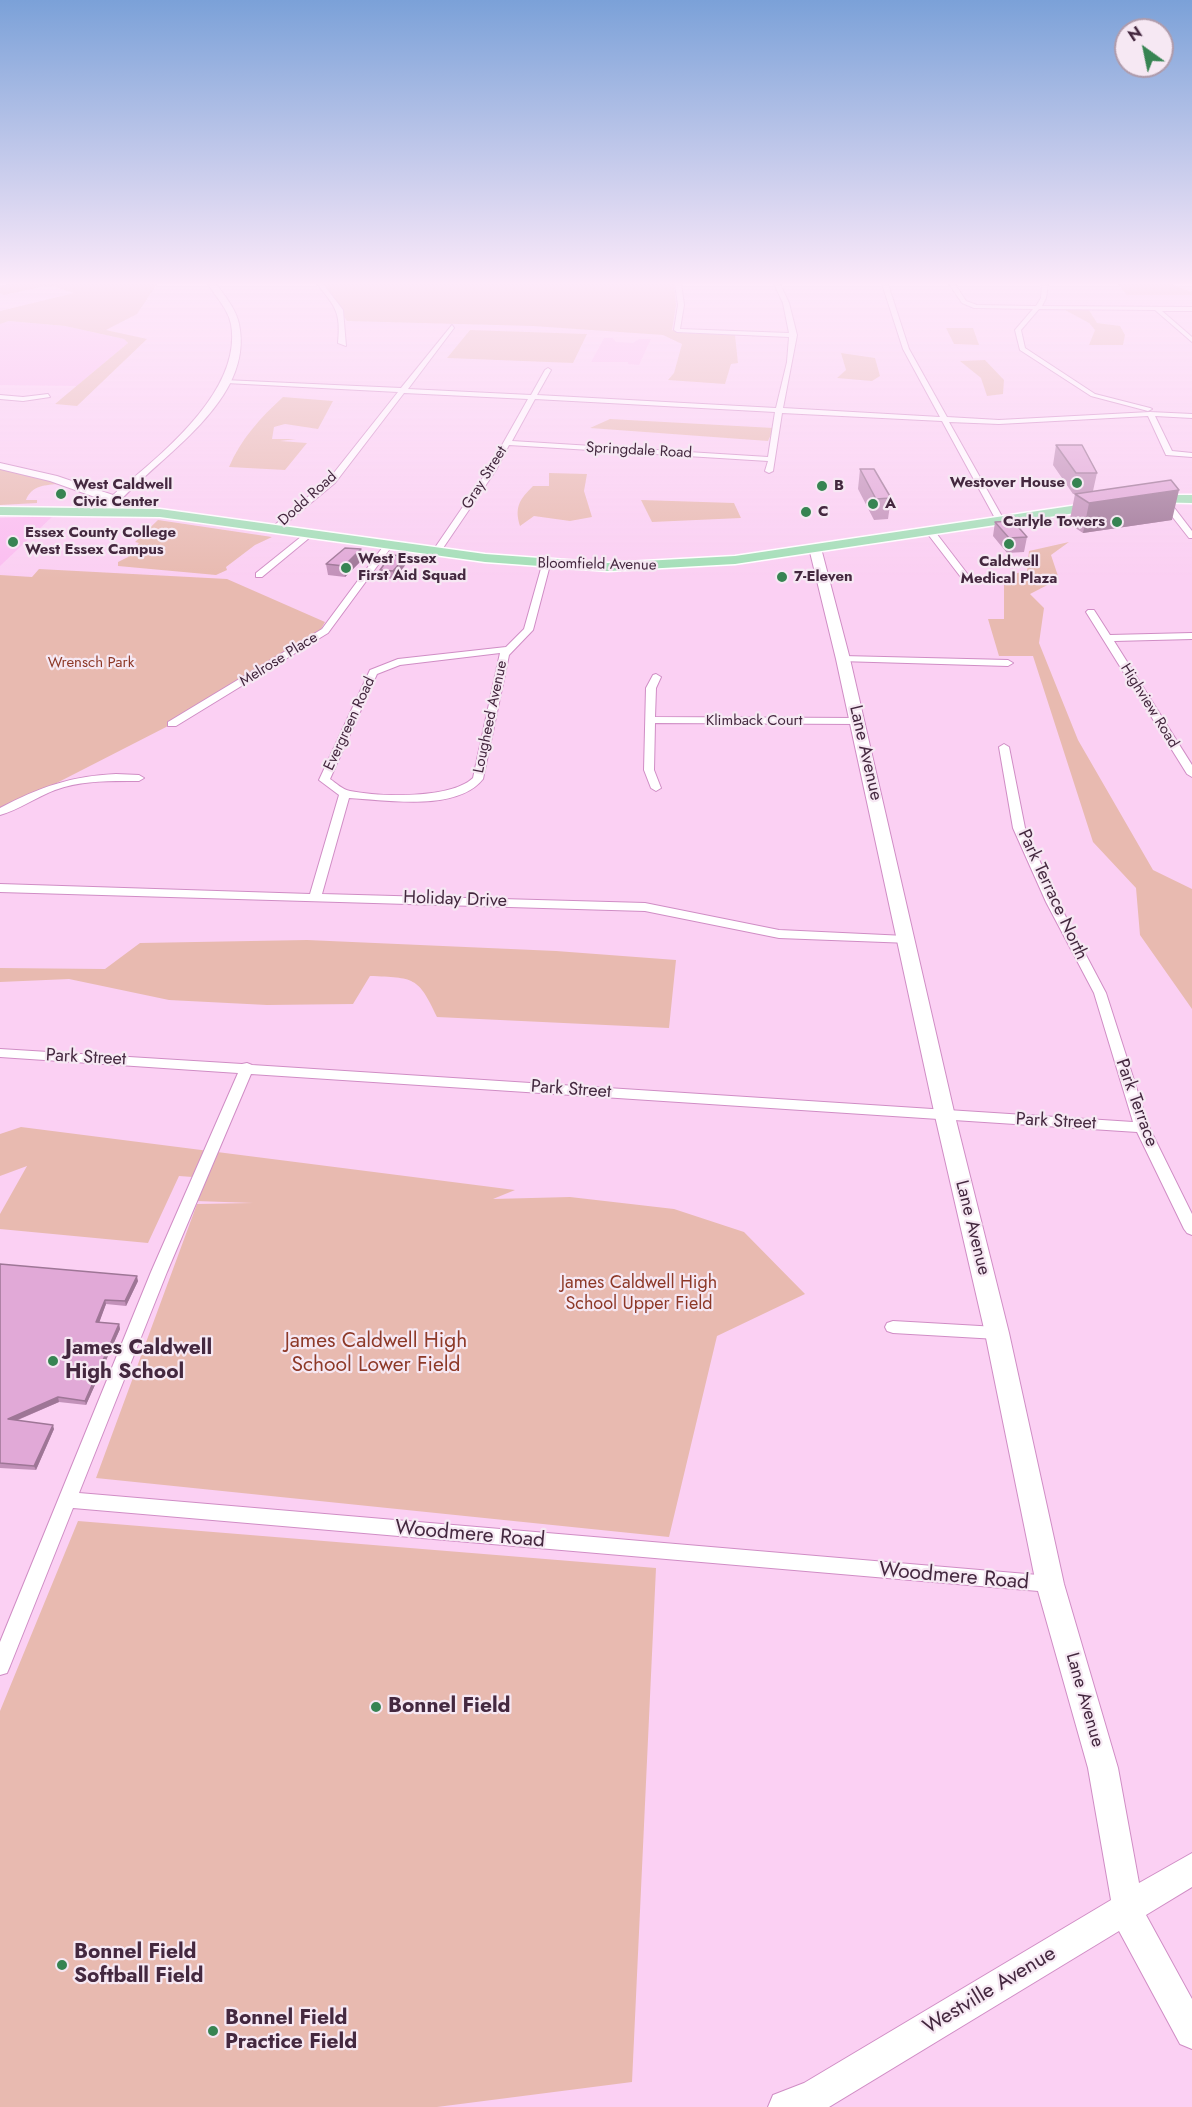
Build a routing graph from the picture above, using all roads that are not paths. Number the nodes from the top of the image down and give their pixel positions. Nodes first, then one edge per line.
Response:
1 (225, 382) edge
2 (252, 382) edge
3 (410, 382) edge
4 (540, 382) edge
5 (786, 382) edge
6 (924, 382) edge
7 (1072, 382) edge
8 (404, 390) junction
9 (48, 396) dead end
10 (0, 397) edge
11 (531, 397) junction
12 (779, 410) junction
13 (1150, 414) junction
14 (1173, 415) junction
15 (1192, 416) edge
16 (943, 419) junction
17 (507, 443) junction
18 (1192, 455) edge
19 (772, 459) junction
20 (0, 466) edge
21 (769, 471) dead end
22 (1163, 499) junction
23 (1192, 499) edge
24 (115, 500) junction
25 (1135, 500) edge
26 (1111, 504) edge
27 (102, 510) junction
28 (0, 511) edge
29 (1000, 520) junction
30 (274, 529) junction
31 (930, 531) junction
32 (310, 534) junction
33 (1192, 536) edge
34 (388, 546) junction
35 (815, 548) junction
36 (436, 552) junction
37 (546, 565) junction
38 (259, 575) dead end
39 (966, 578) dead end
40 (1091, 612) dead end
41 (1192, 636) edge
42 (1106, 638) junction
43 (509, 649) junction
44 (843, 659) junction
45 (1008, 663) dead end
46 (656, 677) dead end
47 (651, 720) junction
48 (857, 721) junction
49 (172, 724) dead end
50 (1004, 747) dead end
51 (1192, 774) edge
52 (139, 778) dead end
53 (656, 788) dead end
54 (345, 794) junction
55 (0, 812) edge
56 (0, 888) edge
57 (315, 896) junction
58 (906, 940) junction
59 (1089, 972) joint
60 (0, 1053) edge
61 (247, 1067) junction
62 (945, 1116) junction
63 (1142, 1127) junction
64 (1192, 1229) edge
65 (893, 1327) dead end
66 (997, 1333) junction
67 (67, 1500) junction
68 (1050, 1584) junction
69 (0, 1666) edge
70 (1192, 1869) edge
71 (1128, 1906) junction
72 (1192, 2032) edge
73 (785, 2107) edge

1 - 24 street
2 - 8 street
3 - 8 street, Dodd Road
4 - 11 street, Gray Street
5 - 12 street
6 - 16 street
7 - 14 street
8 - 11 street
8 - 30 street, Dodd Road
9 - 10 street
11 - 12 street
11 - 17 street, Gray Street
12 - 16 street
12 - 19 street
13 - 14 street
13 - 16 street
13 - 18 street
14 - 15 street
16 - 29 street
17 - 19 street, Springdale Road
17 - 36 street, Gray Street
19 - 21 street
20 - 24 street
22 - 23 main road
22 - 25 main road
22 - 33 street
24 - 27 street
26 - 29 main road, Bloomfield Avenue
27 - 28 main road, Bloomfield Avenue
27 - 30 main road, Bloomfield Avenue
29 - 31 main road, Bloomfield Avenue
30 - 32 main road, Bloomfield Avenue
31 - 35 main road, Bloomfield Avenue
31 - 39 street
32 - 34 main road, Bloomfield Avenue
32 - 38 street
34 - 36 main road, Bloomfield Avenue
34 - 49 street, Melrose Place
35 - 37 main road, Bloomfield Avenue
35 - 44 street, Lane Avenue
36 - 37 main road, Bloomfield Avenue
37 - 43 street, Lougheed Avenue
40 - 42 street, Highview Road
41 - 42 street, Highview Road
42 - 51 street, Highview Road
43 - 54 street, Lougheed Avenue
43 - 54 street, Evergreen Road
44 - 45 street
44 - 48 street, Lane Avenue
46 - 47 street
47 - 48 street, Klimback Court
47 - 53 street
48 - 58 street, Lane Avenue
50 - 59 street, Park Terrace North
52 - 55 street
54 - 57 street, Evergreen Road
56 - 57 street, Holiday Drive
57 - 58 street, Holiday Drive
58 - 62 street, Lane Avenue
59 - 63 street, Park Terrace
60 - 61 street, Park Street
61 - 62 street, Park Street
61 - 67 street
62 - 63 street, Park Street
62 - 66 street, Lane Avenue
63 - 64 street, Park Terrace
65 - 66 street
66 - 68 street, Lane Avenue
67 - 68 street, Woodmere Road
67 - 69 street
68 - 71 street, Lane Avenue
70 - 71 street, Westville Avenue
71 - 72 street, Lane Avenue
71 - 73 street, Westville Avenue

